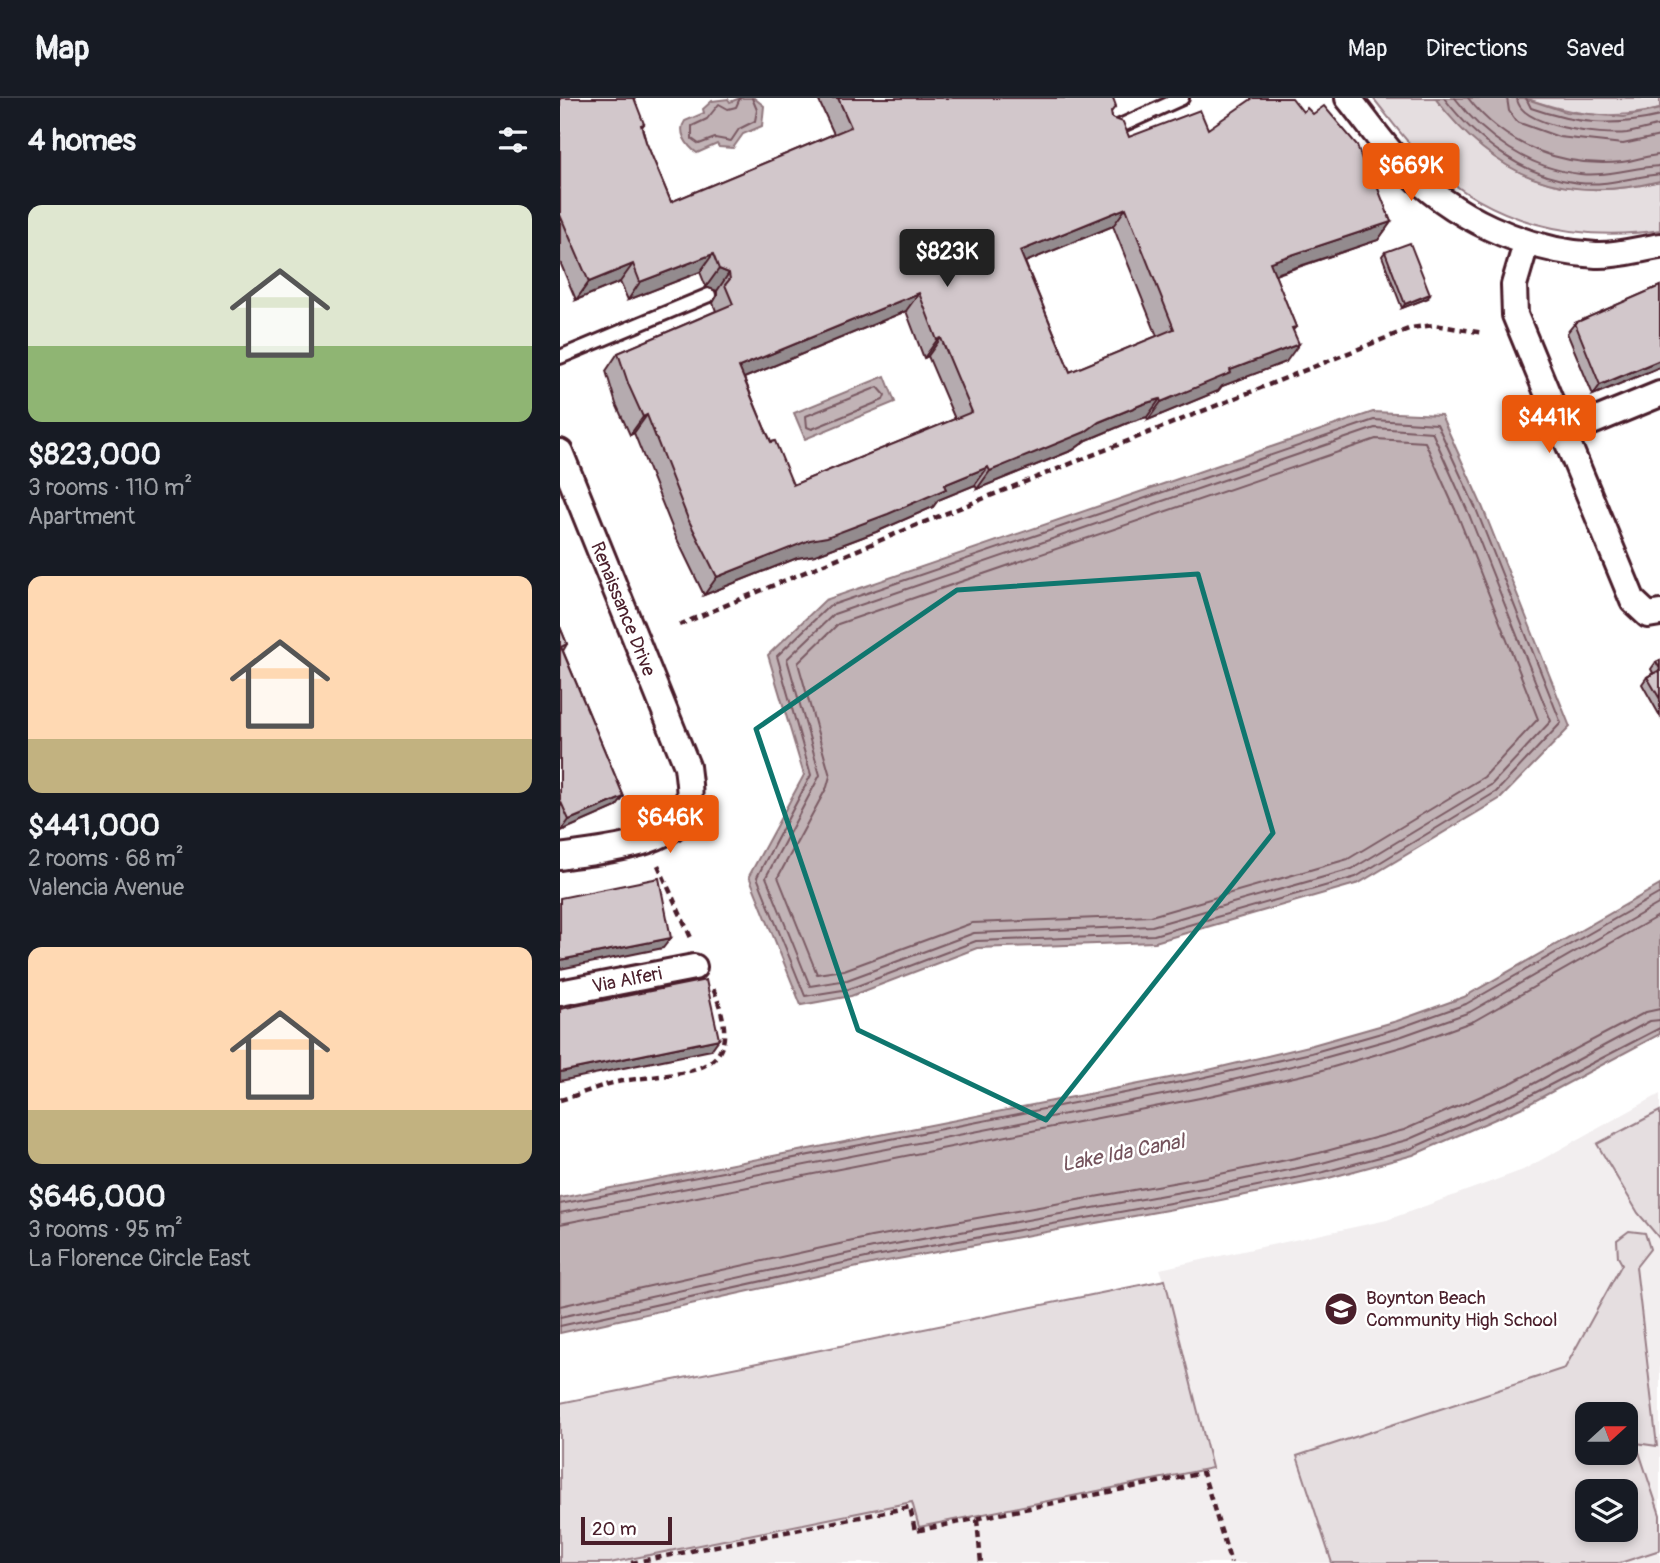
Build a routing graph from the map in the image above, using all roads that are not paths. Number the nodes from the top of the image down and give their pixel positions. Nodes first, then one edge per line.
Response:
1 (1182, 98) edge
2 (1348, 98) edge
3 (1107, 132) edge
4 (1525, 244) junction
5 (1660, 246) edge
6 (709, 295) dead end
7 (560, 357) edge
8 (1660, 394) edge
9 (1565, 433) junction
10 (560, 452) edge
11 (1660, 613) edge
12 (560, 857) edge
13 (700, 966) road end
14 (560, 993) edge

1 - 3 lane
2 - 4 street
4 - 5 street
4 - 9 street
6 - 7 lane
8 - 9 street
9 - 11 street
10 - 12 street, Renaissance Drive
13 - 14 street, Via Alferi

